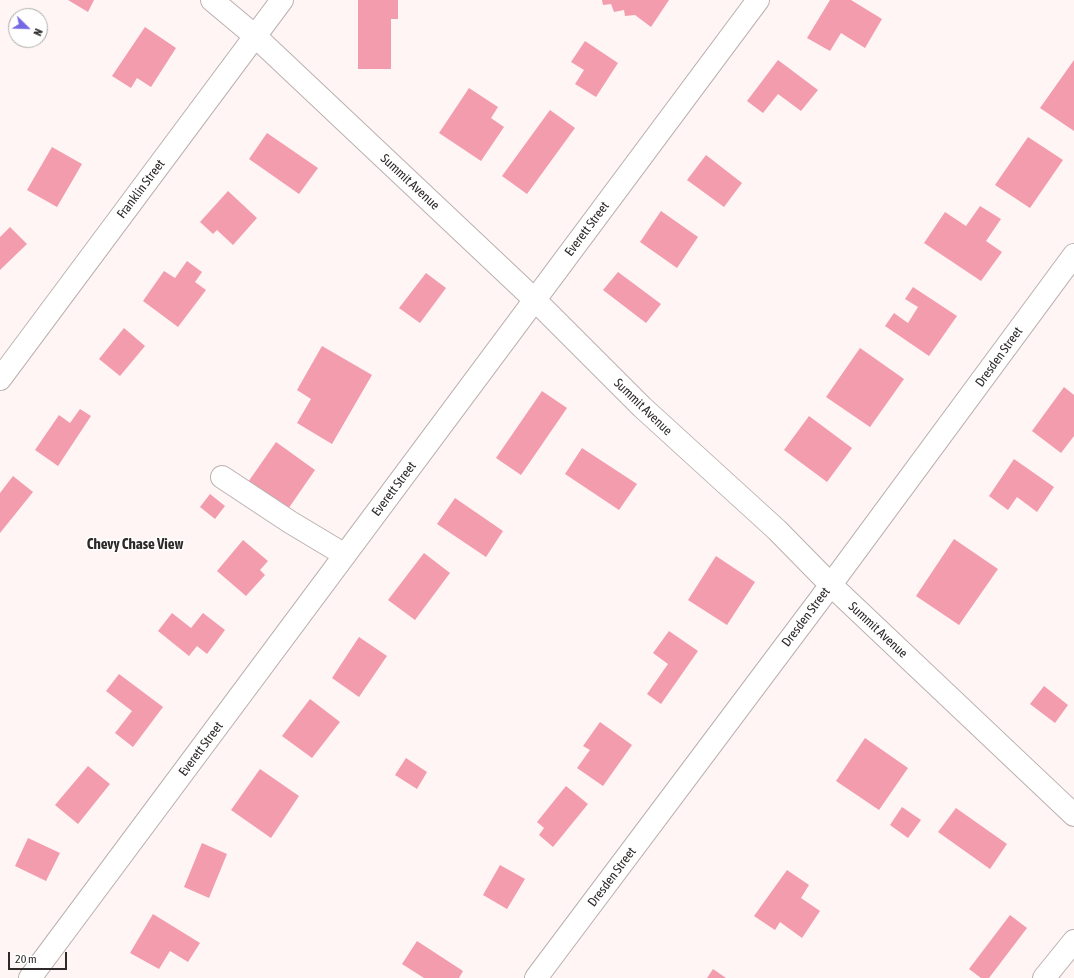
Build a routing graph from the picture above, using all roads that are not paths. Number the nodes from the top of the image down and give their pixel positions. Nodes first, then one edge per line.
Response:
1 (212, 0) edge
2 (282, 0) edge
3 (758, 0) edge
4 (255, 36) junction
5 (1074, 255) edge
6 (535, 300) junction
7 (0, 379) edge
8 (222, 477) dead end
9 (345, 555) junction
10 (831, 585) junction
11 (1074, 815) edge
12 (1074, 941) edge
13 (30, 978) edge
14 (536, 978) edge
15 (1044, 978) edge

1 - 4 street, Summit Avenue
2 - 4 street, Franklin Street
3 - 6 street, Everett Street
4 - 6 street, Summit Avenue
4 - 7 street, Franklin Street
5 - 10 street, Dresden Street
6 - 9 street, Everett Street
6 - 10 street, Summit Avenue
8 - 9 street
9 - 13 street, Everett Street
10 - 11 street, Summit Avenue
10 - 14 street, Dresden Street
12 - 15 street

